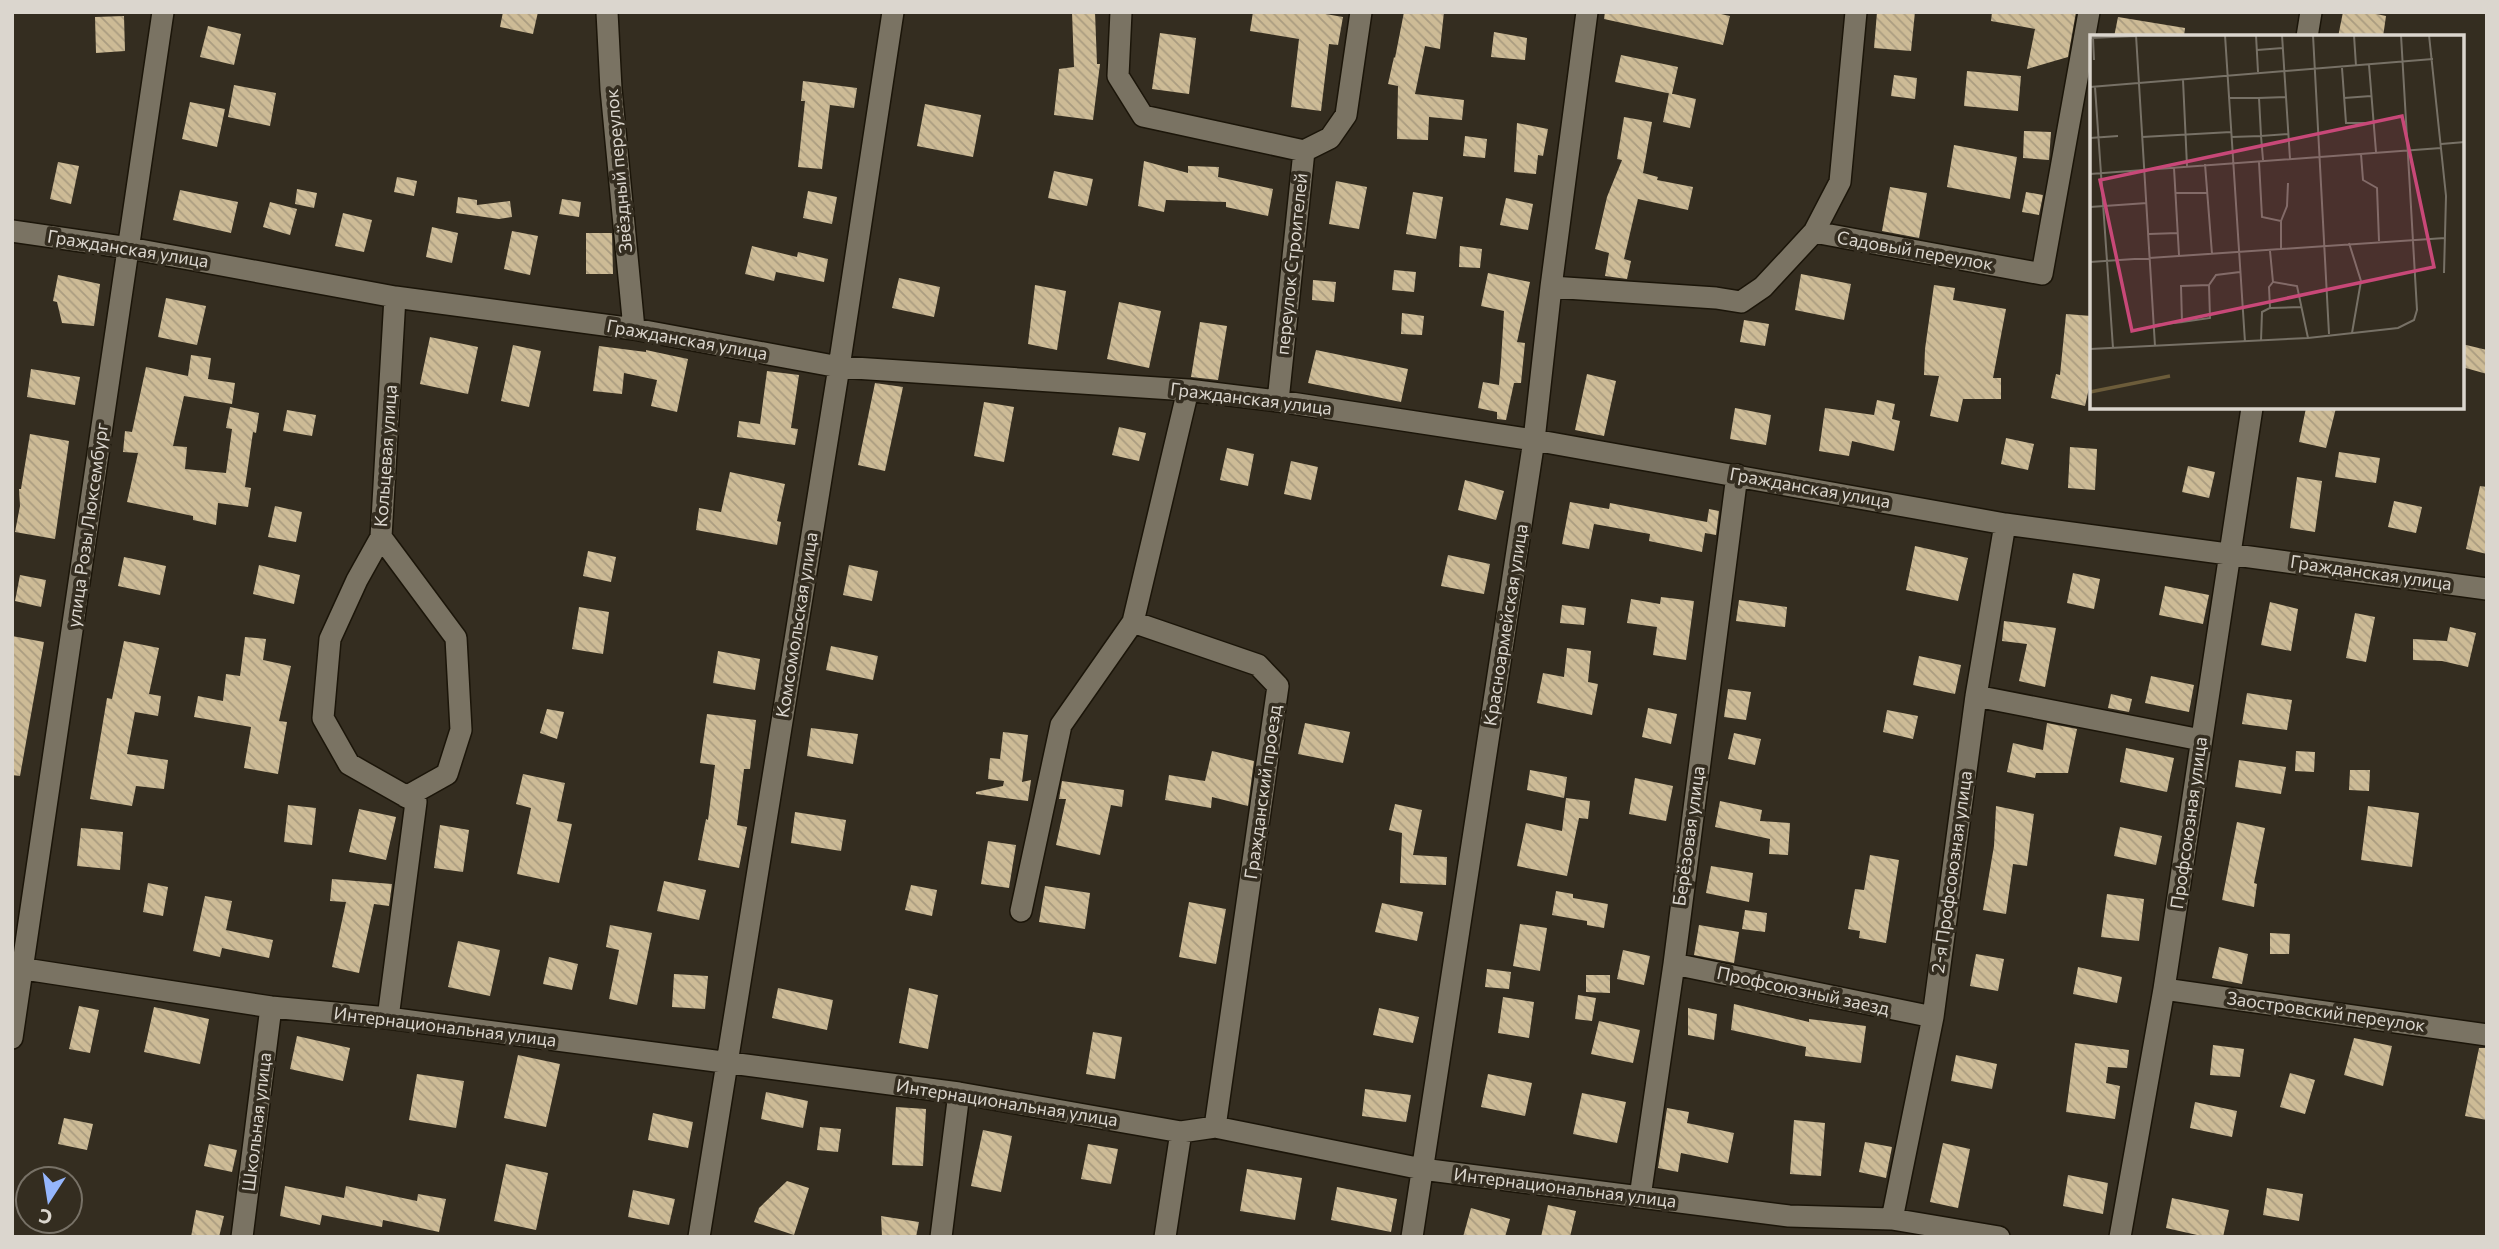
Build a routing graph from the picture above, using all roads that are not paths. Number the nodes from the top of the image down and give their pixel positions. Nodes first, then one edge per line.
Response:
1 (163, 12) edge
2 (607, 12) edge
3 (892, 12) edge
4 (1121, 12) edge
5 (1361, 12) edge
6 (1587, 12) edge
7 (1856, 12) edge
8 (2089, 12) edge
9 (2311, 12) edge
10 (2307, 35) edge
11 (1304, 151) junction
12 (12, 231) edge
13 (1814, 232) junction
14 (129, 247) junction
15 (1551, 286) junction
16 (395, 297) junction
17 (634, 329) junction
18 (839, 367) junction
19 (1188, 390) junction
20 (1278, 401) junction
21 (2252, 410) edge
22 (1534, 440) junction
23 (1737, 475) junction
24 (2005, 524) junction
25 (380, 537) junction
26 (2231, 553) junction
27 (2487, 589) edge
28 (1133, 622) junction
29 (1976, 696) junction
30 (2201, 740) junction
31 (406, 797) junction
32 (1021, 911) dead end
33 (1674, 964) junction
34 (18, 968) edge
35 (2165, 989) junction
36 (271, 1007) junction
37 (1933, 1017) junction
38 (388, 1018) junction
39 (2487, 1035) edge
40 (12, 1038) edge
41 (726, 1062) junction
42 (959, 1093) junction
43 (1215, 1127) junction
44 (1181, 1132) junction
45 (1422, 1169) junction
46 (1640, 1197) junction
47 (1892, 1219) junction
48 (1788, 1226) edge
49 (242, 1237) edge
50 (699, 1237) edge
51 (941, 1237) edge
52 (1165, 1237) edge
53 (1412, 1237) edge
54 (1999, 1237) edge
55 (2120, 1237) edge

1 - 14 street, улица Розы Люксембург
2 - 17 street, Звёздный переулок
3 - 18 street, Комсомольская улица
4 - 11 street, переулок Строителей
5 - 11 street
6 - 15 street, Красноармейская улица
7 - 13 street
8 - 13 street, Садовый переулок
9 - 10 street
11 - 20 street, переулок Строителей
12 - 14 street, Гражданская улица
13 - 15 street, Садовый переулок
14 - 16 street, Гражданская улица
14 - 34 street, улица Розы Люксембург
15 - 22 street, Красноармейская улица
16 - 17 street, Гражданская улица
16 - 25 street, Кольцевая улица
17 - 18 street, Гражданская улица
18 - 19 street, Гражданская улица
18 - 41 street, Комсомольская улица
19 - 20 street, Гражданская улица
19 - 28 street
20 - 22 street, Гражданская улица
21 - 26 street, Профсоюзная улица
22 - 23 street, Гражданская улица
22 - 45 street, Красноармейская улица
23 - 24 street, Гражданская улица
23 - 33 street, Берёзовая улица
24 - 26 street, Гражданская улица
24 - 29 street, 2-я Профсоюзная улица
25 - 31 street, Кольцевая улица
25 - 31 street
26 - 27 street, Гражданская улица
26 - 30 street, Профсоюзная улица
28 - 32 street
28 - 43 street, Гражданский проезд
29 - 30 street
29 - 37 street, 2-я Профсоюзная улица
30 - 35 street, Профсоюзная улица
31 - 38 street
33 - 37 street, Профсоюзный заезд
33 - 46 street, Берёзовая улица
34 - 36 street, Интернациональная улица
34 - 40 street, улица Розы Люксембург
35 - 39 street, Заостровский переулок
35 - 55 street, Профсоюзная улица
36 - 38 street, Интернациональная улица
36 - 49 street, Школьная улица
37 - 47 street, 2-я Профсоюзная улица
38 - 41 street, Интернациональная улица
41 - 42 street, Интернациональная улица
41 - 50 street, Комсомольская улица
42 - 44 street, Интернациональная улица
42 - 51 street
43 - 44 street, Интернациональная улица
43 - 45 street, Интернациональная улица
44 - 52 street
45 - 46 street, Интернациональная улица
45 - 53 street, Красноармейская улица
46 - 48 street, Интернациональная улица
47 - 48 street, Интернациональная улица
47 - 54 street, Интернациональная улица

